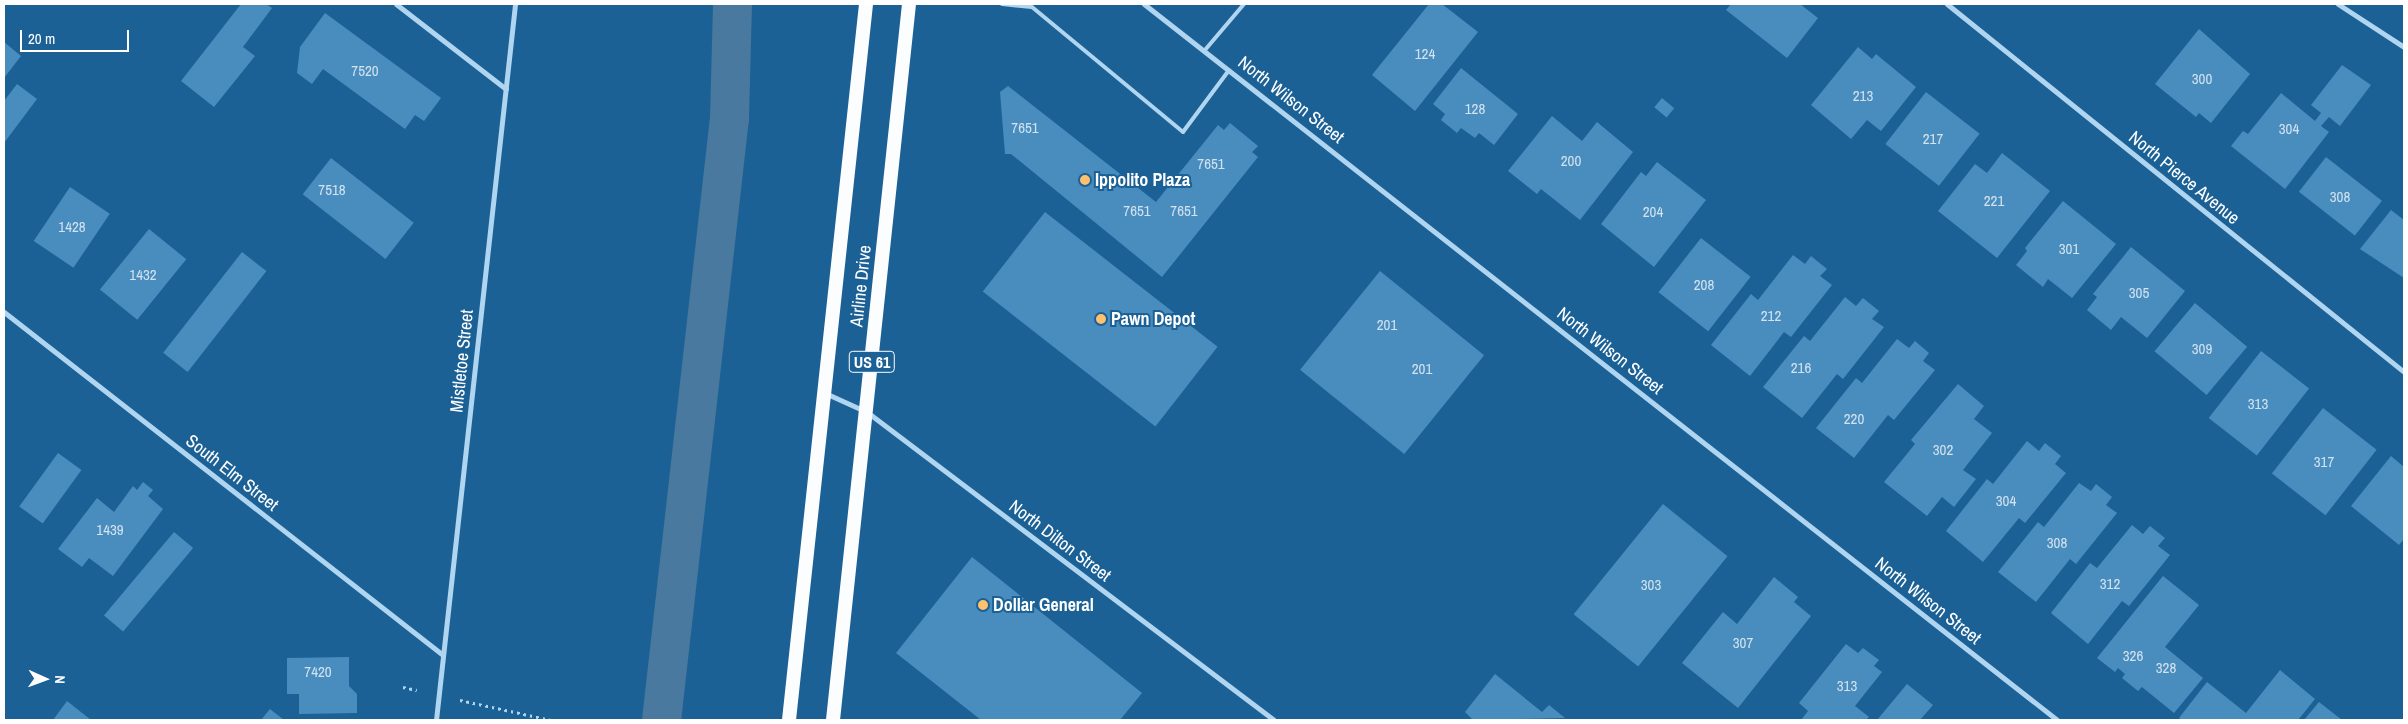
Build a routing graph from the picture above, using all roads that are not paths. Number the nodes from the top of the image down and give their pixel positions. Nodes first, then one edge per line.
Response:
1 (396, 4) edge
2 (515, 4) edge
3 (866, 4) edge
4 (909, 4) edge
5 (1002, 4) edge
6 (1144, 4) edge
7 (1244, 4) edge
8 (1947, 4) edge
9 (2338, 4) edge
10 (2404, 48) edge
11 (1206, 50) junction
12 (1230, 69) junction
13 (506, 90) junction
14 (4, 312) edge
15 (2404, 372) edge
16 (824, 393) junction
17 (867, 412) junction
18 (443, 655) junction
19 (436, 720) edge
20 (789, 720) edge
21 (833, 720) edge
22 (1274, 720) edge
23 (2057, 720) edge

1 - 13 street
2 - 13 street, Mistletoe Street
3 - 16 highway, Airline Drive / US 61
4 - 17 highway, Airline Drive / US 61
5 - 12 lane
6 - 11 street, North Wilson Street
7 - 11 lane
8 - 15 street, North Pierce Avenue
9 - 10 street
11 - 12 street, North Wilson Street
12 - 23 street, North Wilson Street
13 - 18 street, Mistletoe Street
14 - 18 street, South Elm Street
16 - 17 street, North Dilton Street
16 - 20 highway, Airline Drive / US 61
17 - 21 highway, Airline Drive / US 61
17 - 22 street, North Dilton Street
18 - 19 street, Mistletoe Street

